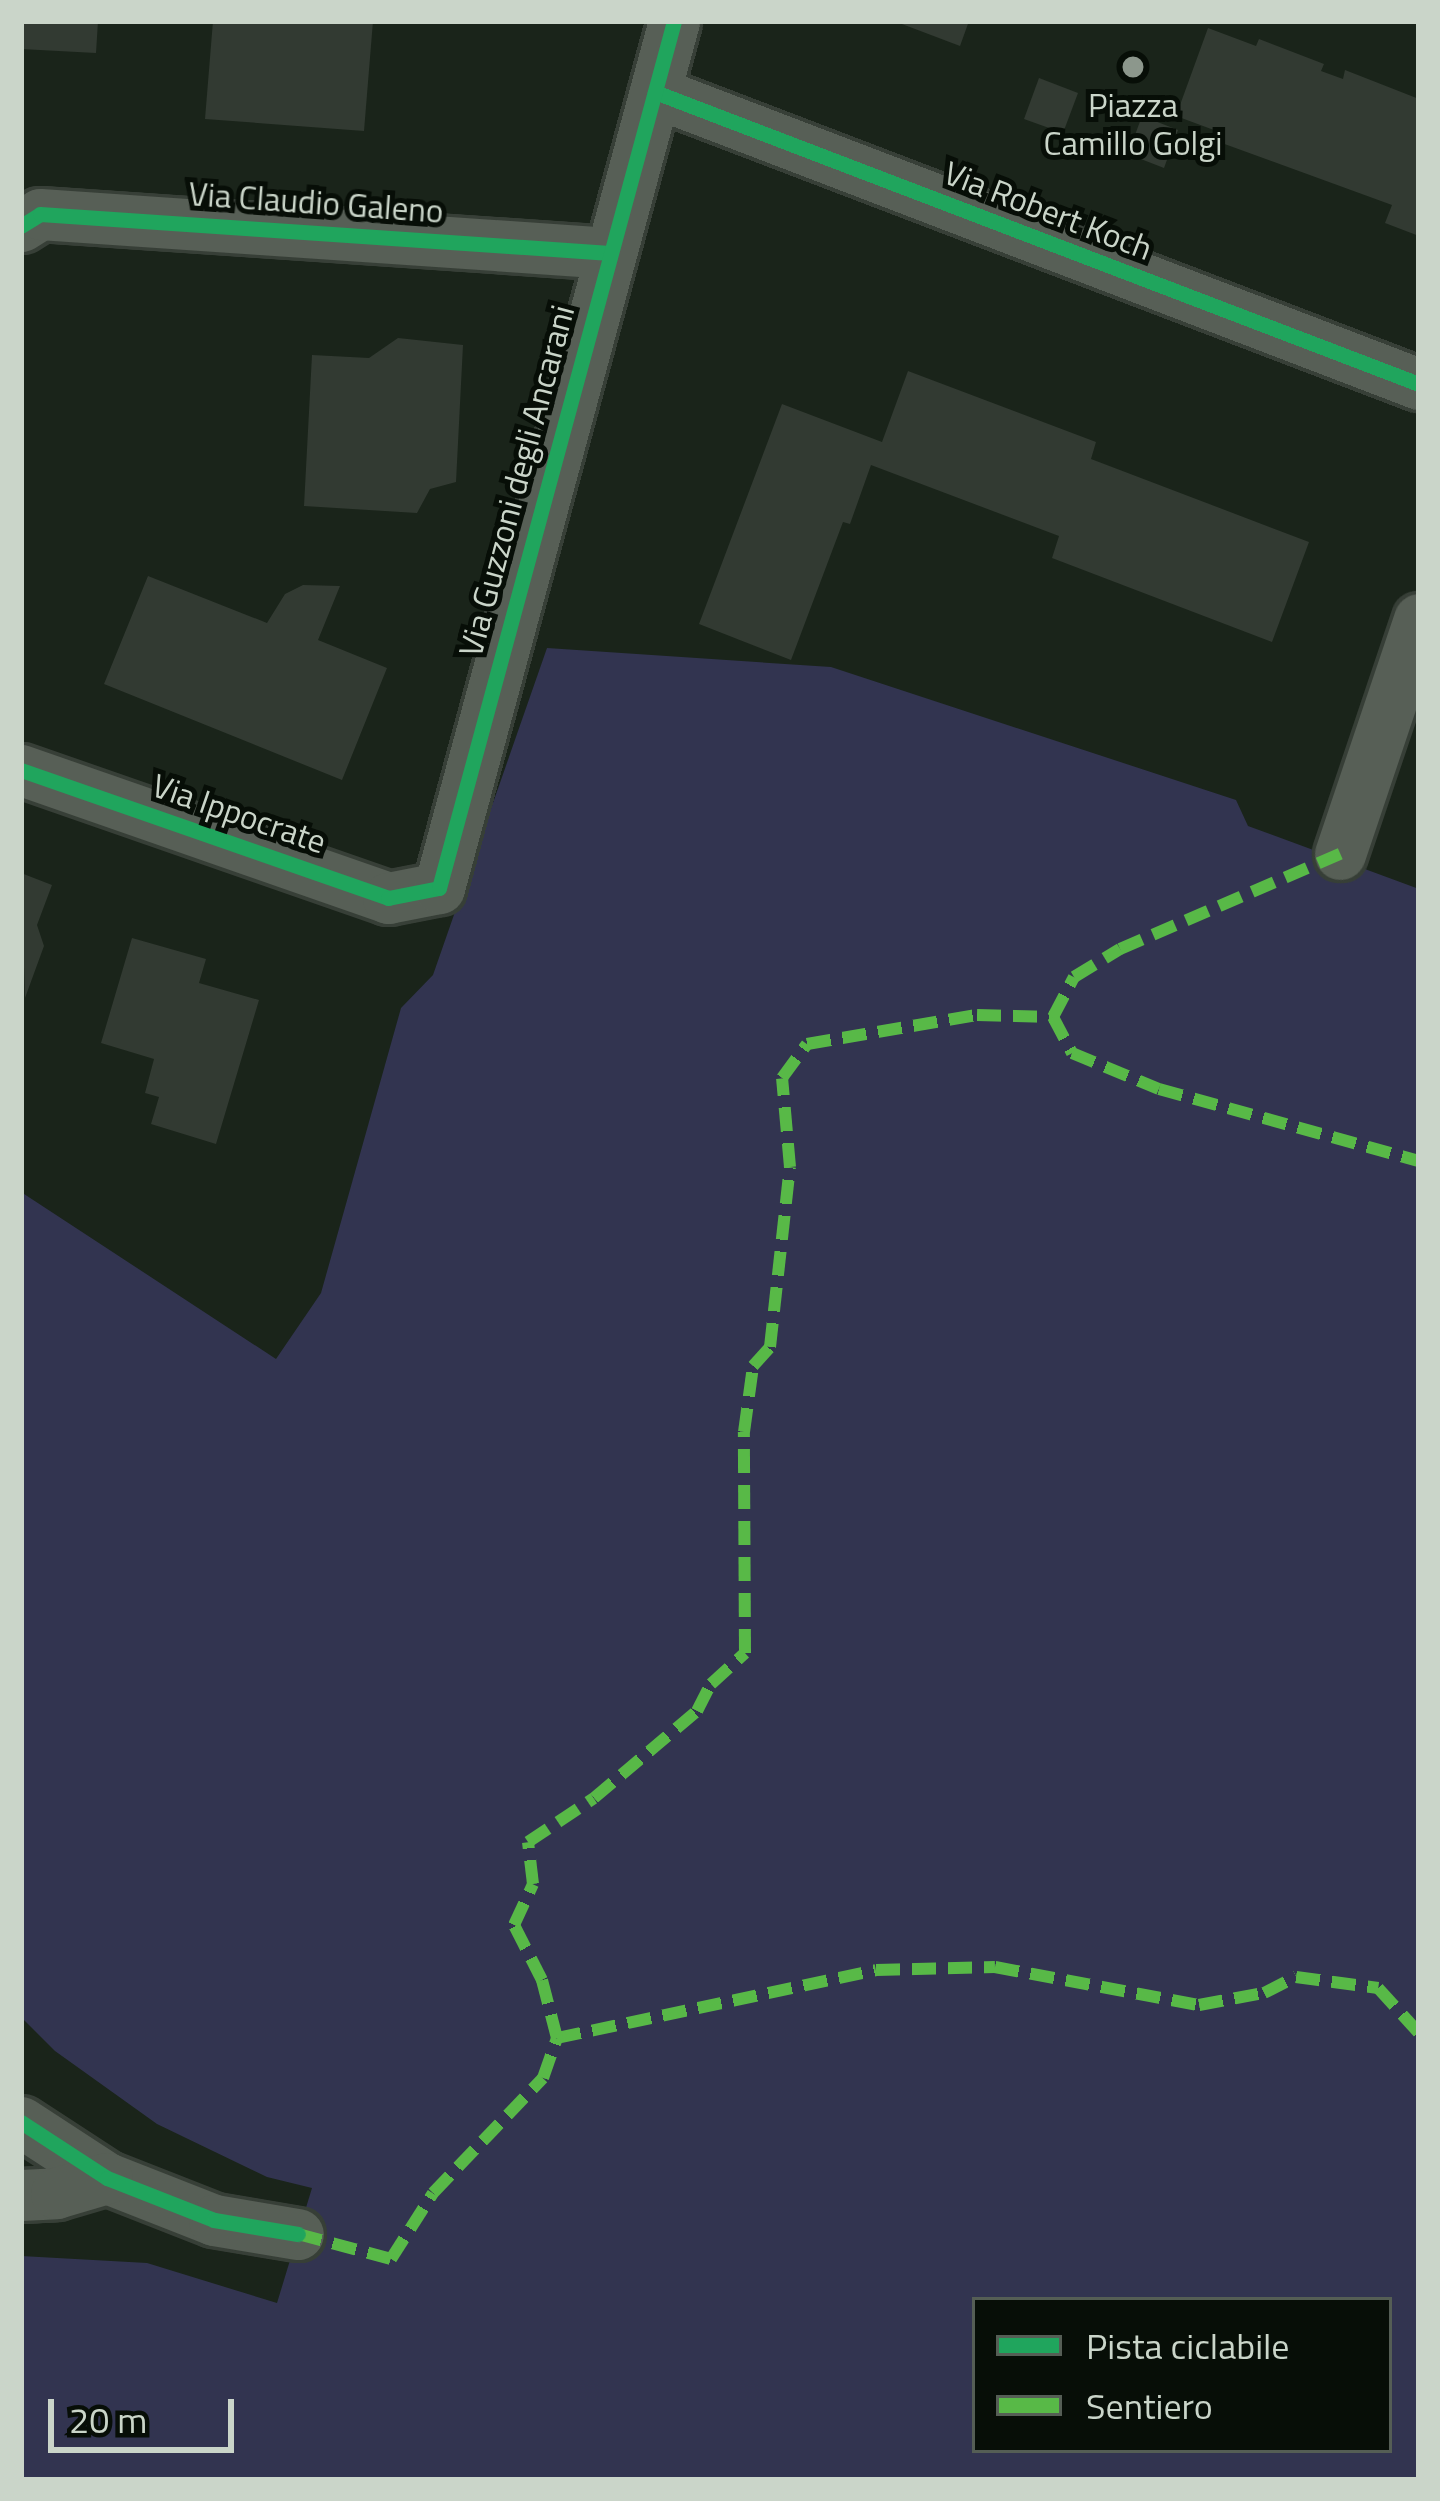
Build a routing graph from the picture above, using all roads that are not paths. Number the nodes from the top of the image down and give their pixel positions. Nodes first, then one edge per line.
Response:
1 (674, 21) edge
2 (655, 92) junction
3 (21, 226) edge
4 (610, 253) junction
5 (1419, 385) edge
6 (1419, 619) edge
7 (21, 770) edge
8 (1340, 854) dead end
9 (439, 888) joint
10 (21, 2122) edge
11 (107, 2178) junction
12 (21, 2195) edge
13 (298, 2234) dead end

1 - 2 street, Via Guzzoni degli Ancarani
2 - 4 street, Via Guzzoni degli Ancarani
2 - 5 street, Via Robert Koch
3 - 4 street, Via Claudio Galeno
4 - 9 street, Via Guzzoni degli Ancarani
6 - 8 street
7 - 9 street, Via Ippocrate
10 - 11 street
11 - 12 street
11 - 13 street

